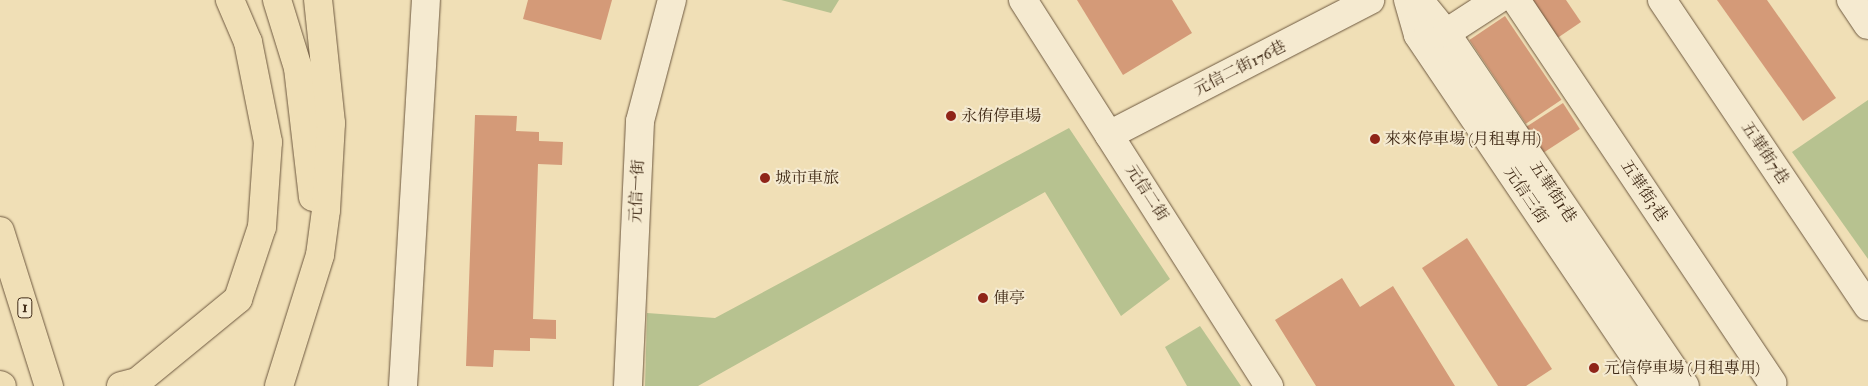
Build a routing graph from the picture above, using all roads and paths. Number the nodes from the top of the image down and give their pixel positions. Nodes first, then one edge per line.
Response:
1 (230, 0) edge
2 (277, 0) edge
3 (318, 0) edge
4 (426, 0) edge
5 (672, 0) edge
6 (1023, 0) edge
7 (1370, 0) edge
8 (1408, 0) edge
9 (1419, 0) edge
10 (1497, 0) edge
11 (1516, 0) edge
12 (1662, 0) edge
13 (1851, 0) edge
14 (1868, 25) edge
15 (1446, 33) junction
16 (1418, 35) junction
17 (1109, 135) junction
18 (0, 231) edge
19 (307, 303) junction
20 (1868, 306) edge
21 (1772, 383) dead end
22 (50, 386) edge
23 (121, 386) edge
24 (279, 386) edge
25 (402, 386) edge
26 (628, 386) edge
27 (1269, 386) edge
28 (1655, 386) edge
29 (1685, 386) edge

1 - 23 highway
2 - 19 highway
3 - 19 highway
4 - 25 street
5 - 26 street, 元信一街
6 - 17 street, 元信二街
7 - 17 street, 元信二街176巷
8 - 16 street, 元信三街
9 - 15 street, 五華街1巷
10 - 15 street
11 - 21 street, 五華街3巷
12 - 20 street, 五華街7巷
13 - 14 street
15 - 16 street
15 - 29 street, 五華街1巷
16 - 28 street, 元信三街
17 - 27 street, 元信二街
18 - 22 highway, 1
19 - 24 highway

